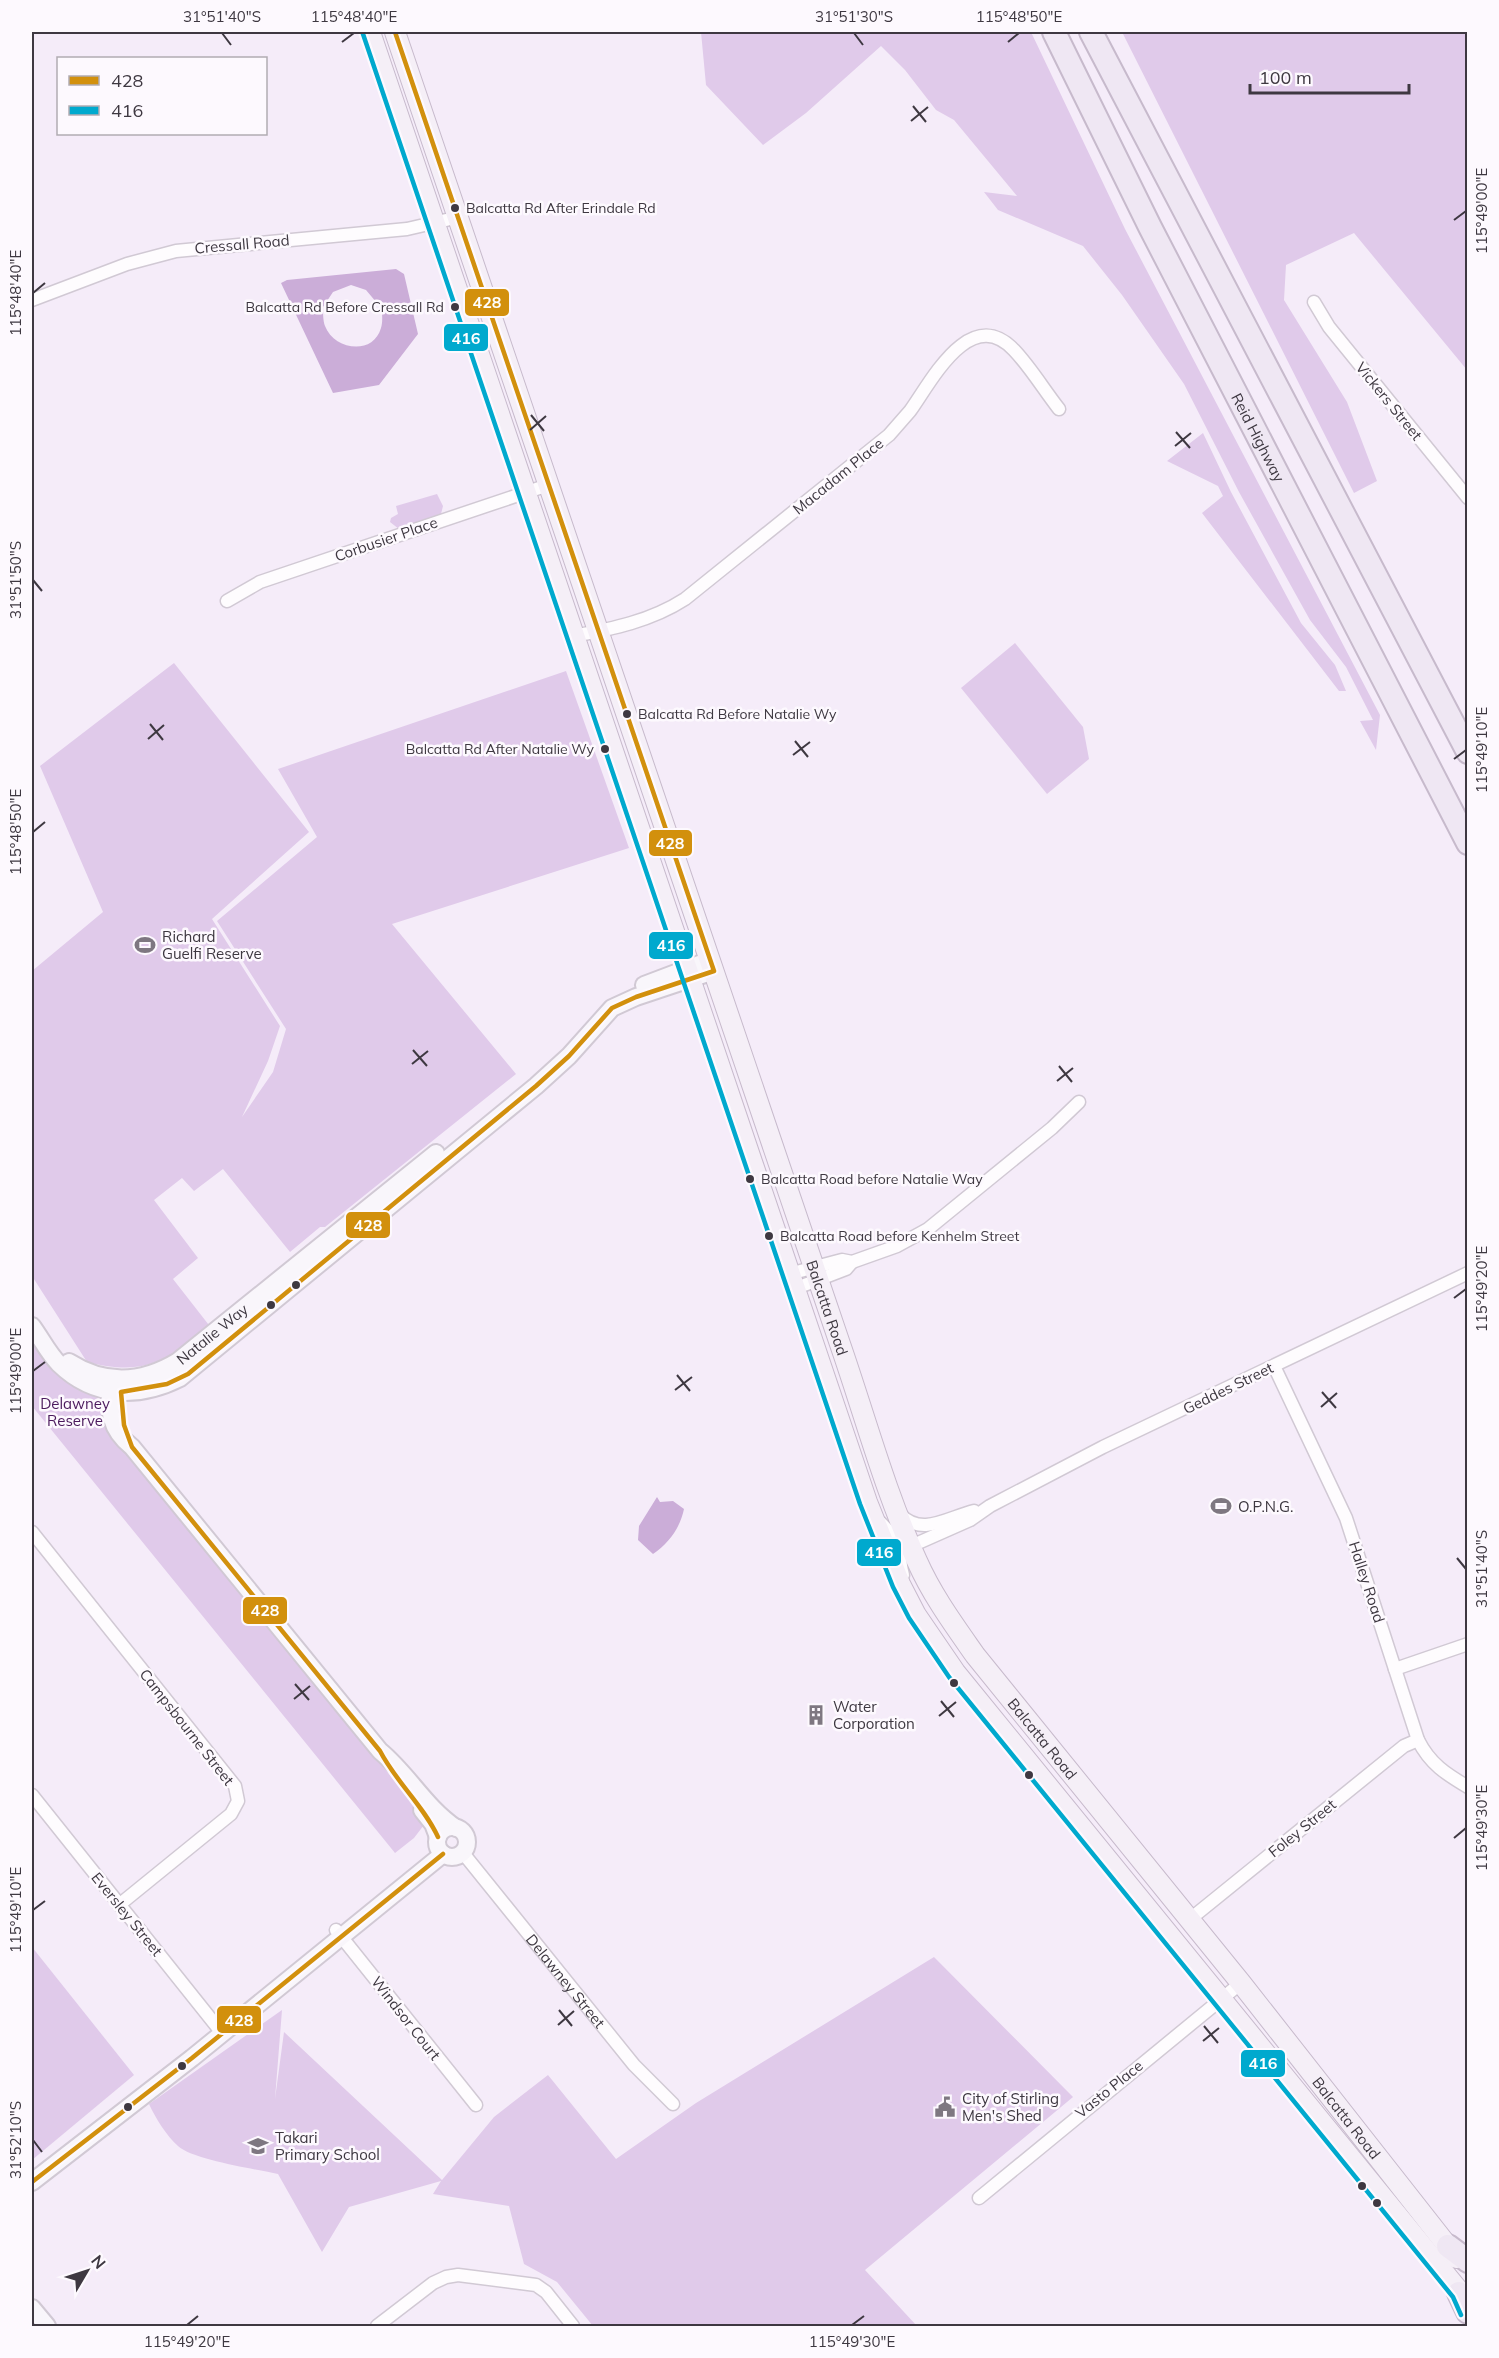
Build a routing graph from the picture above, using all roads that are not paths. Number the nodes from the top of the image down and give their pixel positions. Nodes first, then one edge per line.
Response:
1 (370, 32) edge
2 (395, 32) edge
3 (1054, 32) edge
4 (1091, 32) edge
5 (459, 217) junction
6 (434, 225) junction
7 (32, 300) edge
8 (1314, 302) dead end
9 (1059, 409) dead end
10 (548, 485) junction
11 (524, 493) junction
12 (1467, 498) edge
13 (227, 601) dead end
14 (598, 632) junction
15 (573, 636) junction
16 (1467, 752) edge
17 (1467, 843) edge
18 (712, 965) junction
19 (688, 974) junction
20 (1079, 1102) dead end
21 (816, 1273) junction
22 (1467, 1274) edge
23 (791, 1281) junction
24 (36, 1332) edge
25 (1274, 1366) junction
26 (115, 1386) junction
27 (867, 1502) junction
28 (32, 1532) edge
29 (913, 1543) junction
30 (908, 1600) junction
31 (1467, 1644) edge
32 (1395, 1669) junction
33 (1418, 1740) junction
34 (380, 1751) junction
35 (1467, 1787) edge
36 (32, 1795) edge
37 (456, 1828) junction
38 (439, 1846) junction
39 (463, 1853) junction
40 (119, 1905) junction
41 (1189, 1920) junction
42 (339, 1933) junction
43 (1241, 1983) junction
44 (1220, 1999) junction
45 (220, 2030) junction
46 (673, 2103) dead end
47 (476, 2105) dead end
48 (32, 2171) edge
49 (32, 2182) edge
50 (979, 2198) dead end
51 (1448, 2246) junction
52 (1467, 2261) edge
53 (1467, 2272) edge
54 (1465, 2303) edge
55 (32, 2308) edge
56 (47, 2326) edge
57 (377, 2326) edge
58 (573, 2326) edge

1 - 6 main road, Balcatta Road
2 - 5 main road, Balcatta Road
3 - 17 highway, Reid Highway
4 - 16 highway
5 - 6 street, Cressall Road
5 - 10 main road, Balcatta Road
6 - 7 street, Cressall Road
6 - 11 main road, Balcatta Road
8 - 12 street, Vickers Street
9 - 14 street, Macadam Place
10 - 11 street, Corbusier Place
10 - 14 main road, Balcatta Road
11 - 13 street, Corbusier Place
11 - 15 main road, Balcatta Road
14 - 15 street, Macadam Place
14 - 18 main road, Balcatta Road
15 - 19 main road, Balcatta Road
18 - 19 street, Natalie Way
18 - 21 main road, Balcatta Road
19 - 23 main road, Balcatta Road
19 - 26 street, Natalie Way
20 - 21 street
21 - 23 street
21 - 29 main road, Balcatta Road
22 - 25 street, Geddes Street
23 - 27 main road, Balcatta Road
24 - 26 street
25 - 29 street, Geddes Street
25 - 32 street, Halley Road
26 - 34 street
27 - 29 street
27 - 30 main road, Balcatta Road
28 - 40 street, Campsbourne Street
29 - 30 street
29 - 41 main road, Balcatta Road
30 - 44 main road, Balcatta Road
31 - 32 street
32 - 33 street, Halley Road
33 - 35 street, Halley Road
33 - 41 street, Foley Street
34 - 37 street
34 - 38 street
36 - 40 street, Eversley Street
37 - 38 street
37 - 39 street
38 - 39 street
38 - 42 street
39 - 46 street, Delawney Street
40 - 45 street, Eversley Street
41 - 43 main road, Balcatta Road
42 - 45 street
42 - 47 street, Windsor Court
43 - 44 street, Vasto Place
43 - 51 main road, Balcatta Road
44 - 50 street, Vasto Place
44 - 54 main road, Balcatta Road
45 - 48 street
45 - 49 street
51 - 52 highway
51 - 53 main road, Balcatta Road
55 - 56 street
57 - 58 street

